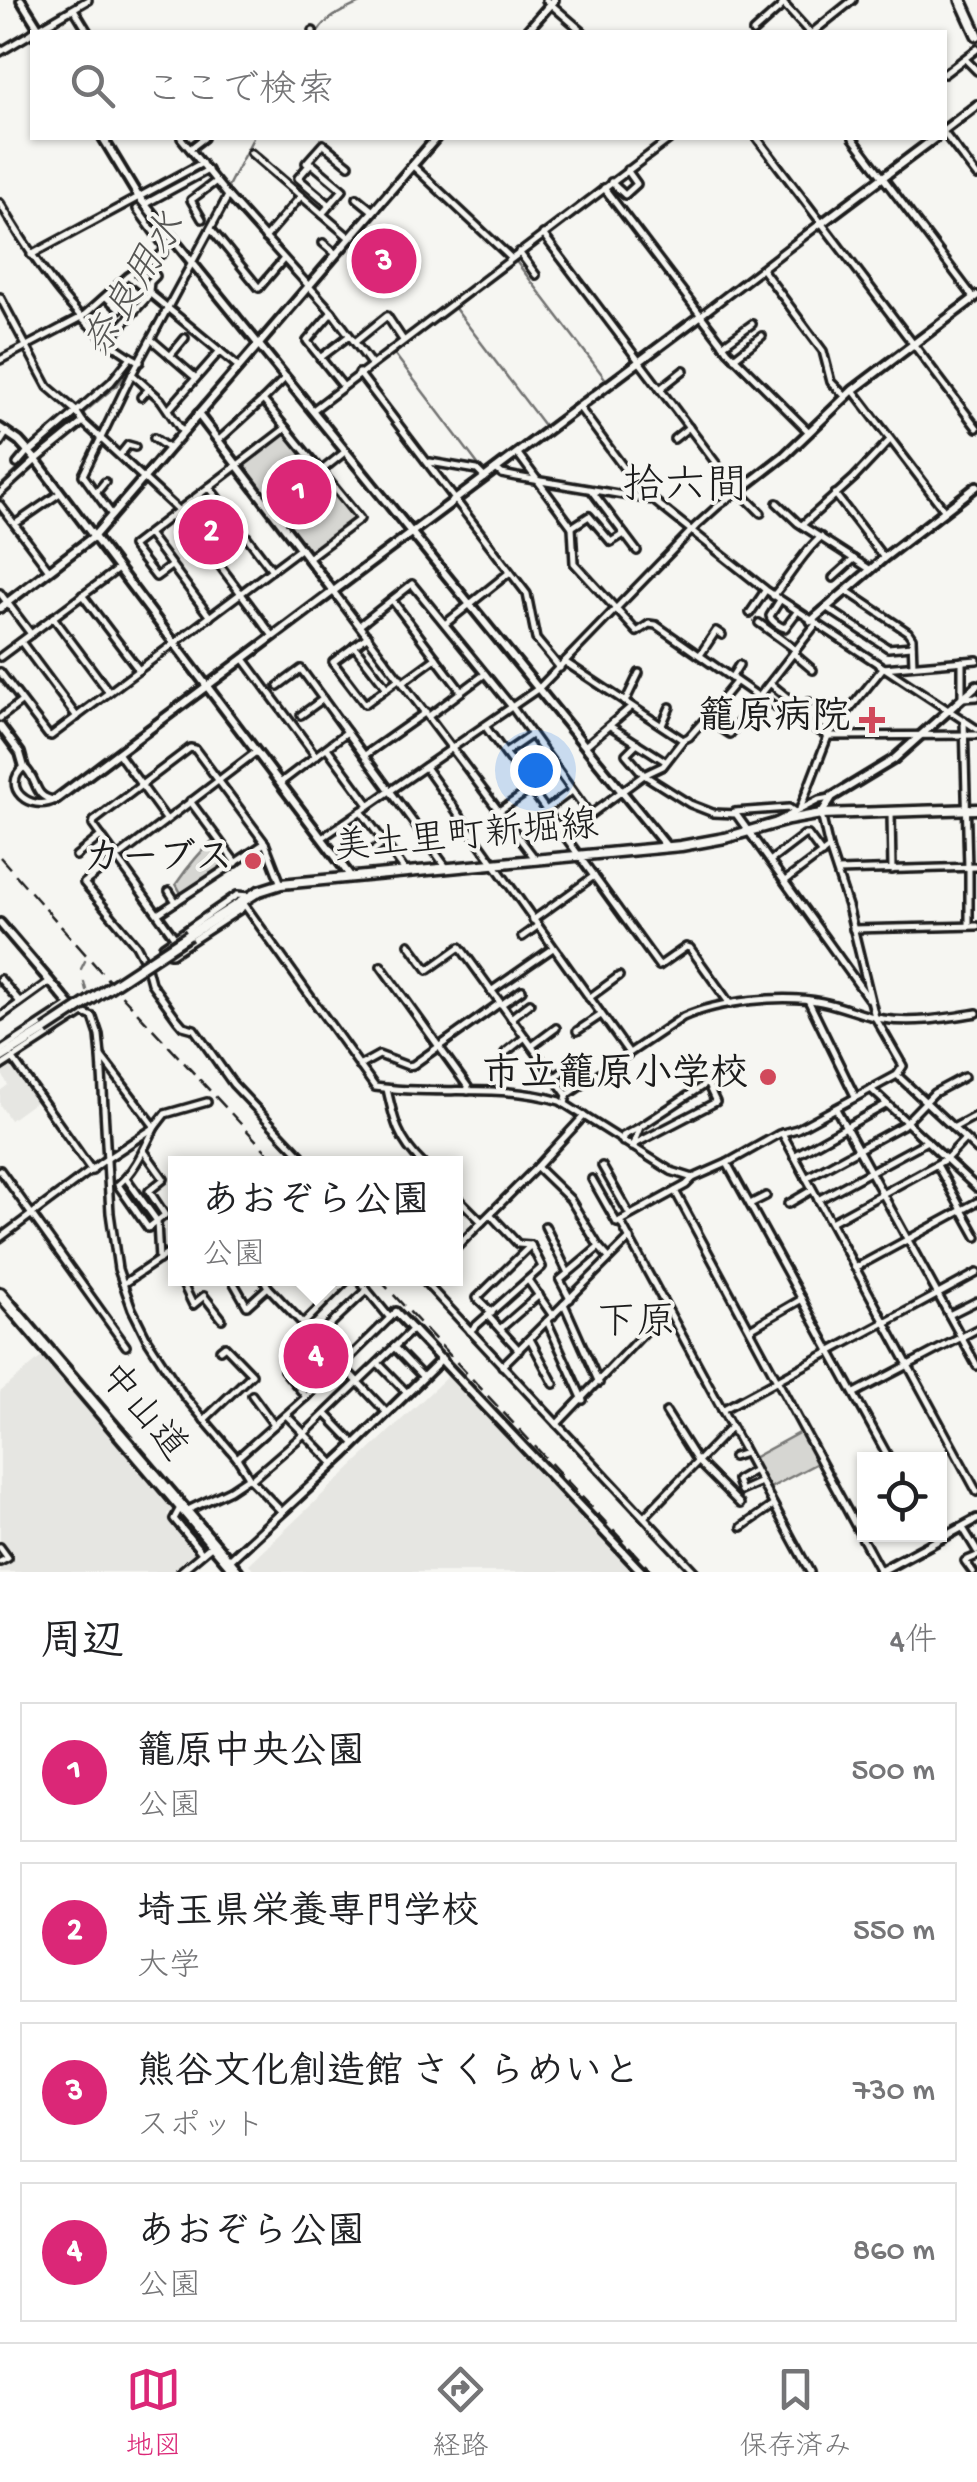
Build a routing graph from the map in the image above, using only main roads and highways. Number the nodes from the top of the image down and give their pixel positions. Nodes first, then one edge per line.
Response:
1 (961, 0) edge
2 (977, 35) edge
3 (972, 809) edge
4 (4, 1057) edge
5 (0, 1294) edge
6 (237, 1572) edge

1 - 2 main road
3 - 4 main road, 美土里町新堀線, bridge
5 - 6 highway, 中山道

